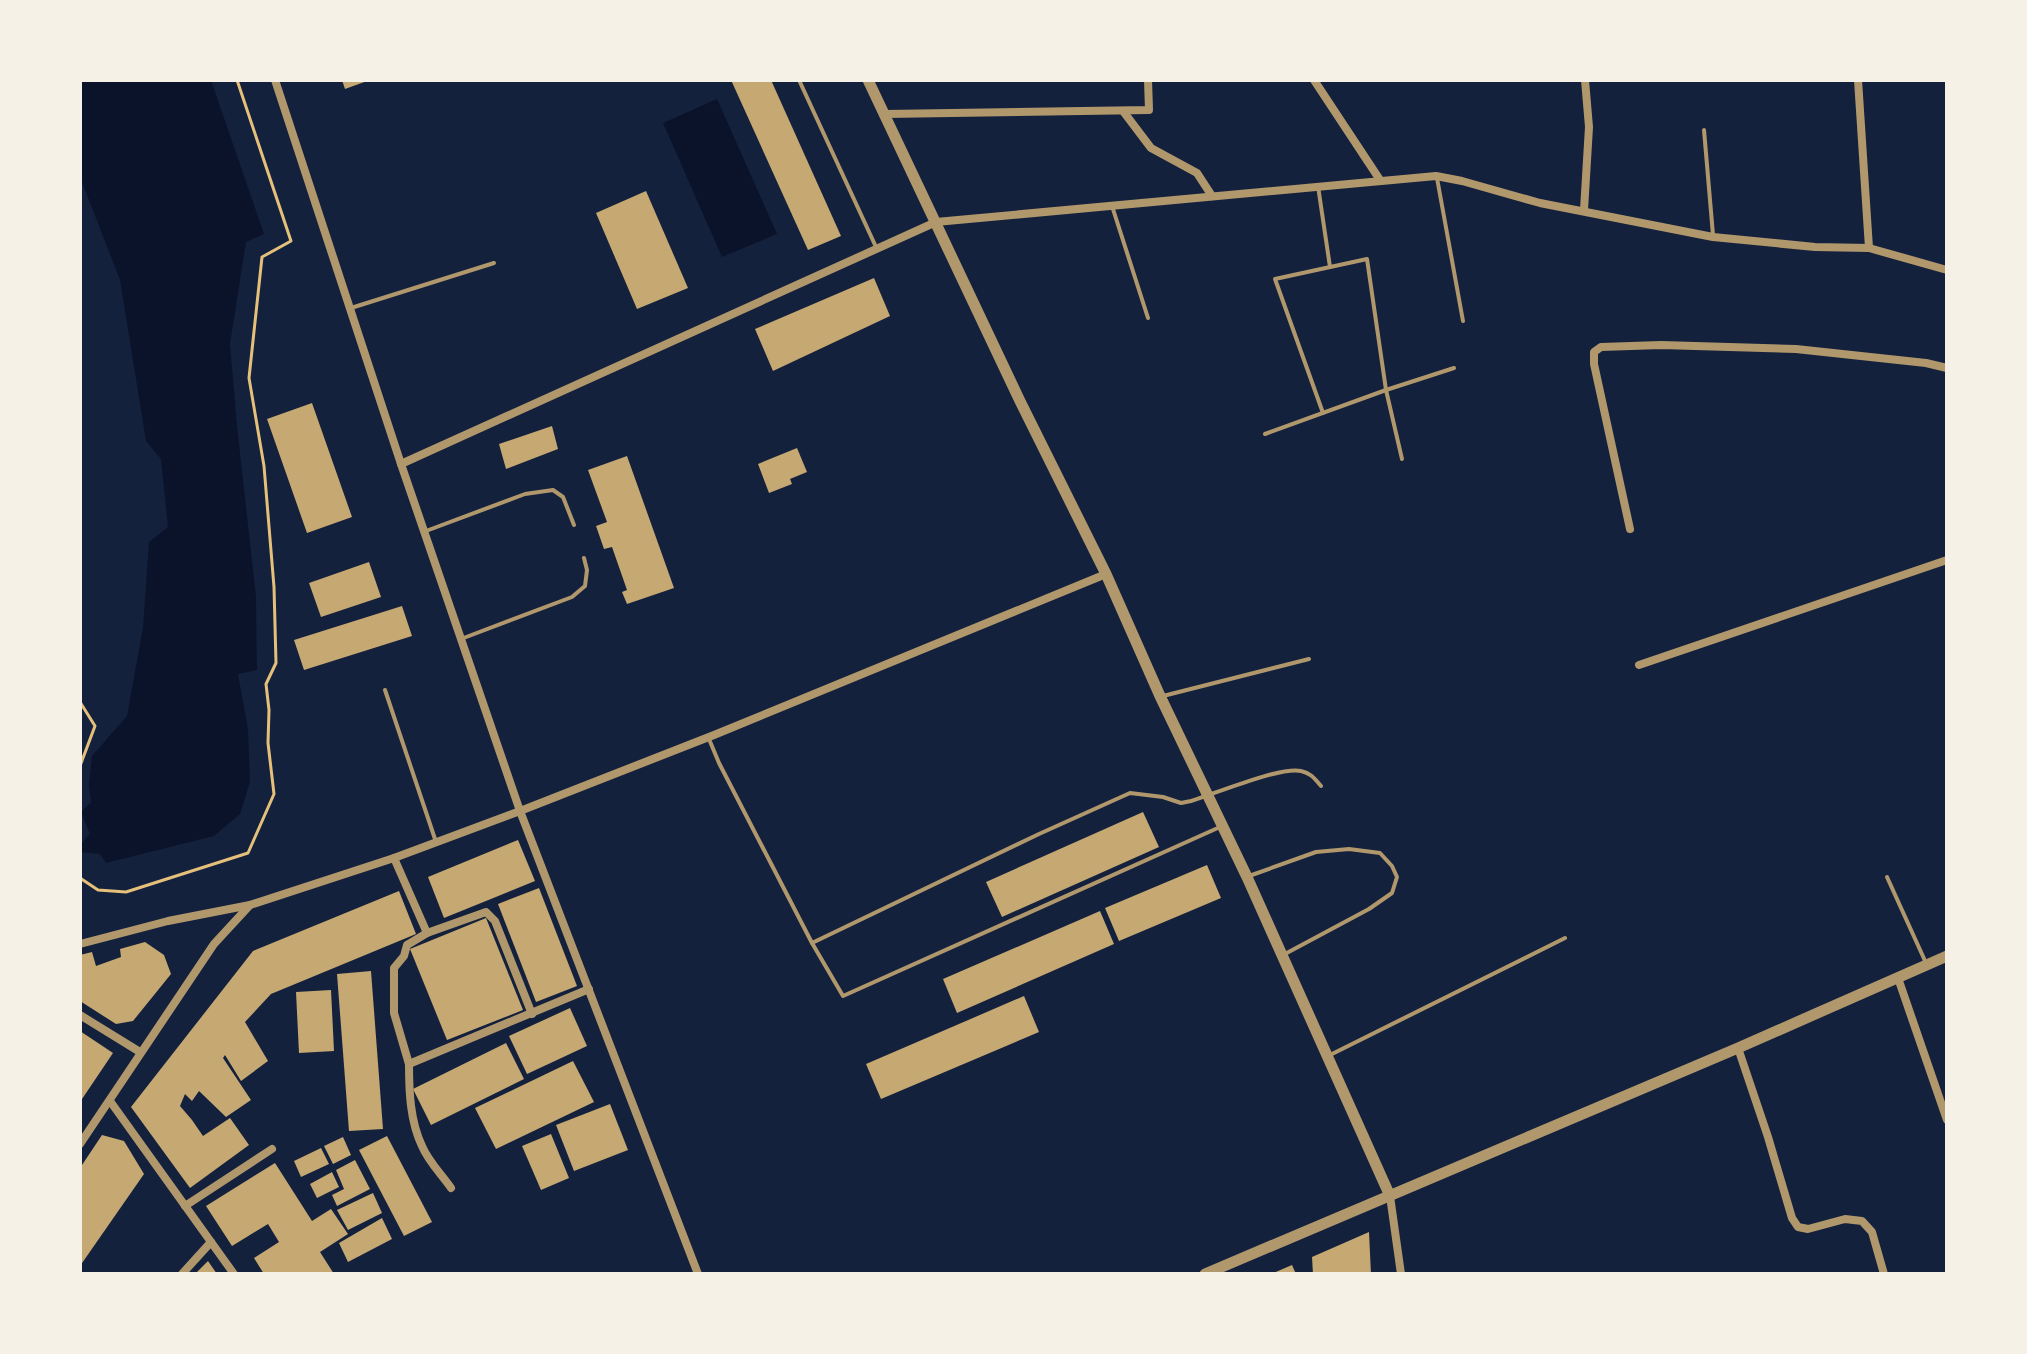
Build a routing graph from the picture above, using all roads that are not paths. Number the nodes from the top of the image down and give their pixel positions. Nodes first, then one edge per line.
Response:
1 (275, 80) edge
2 (799, 80) edge
3 (868, 80) edge
4 (1148, 80) edge
5 (1314, 80) edge
6 (1585, 80) edge
7 (1858, 80) edge
8 (1123, 111) junction
9 (885, 114) junction
10 (1704, 130) dead end
11 (1436, 176) junction
12 (1380, 180) junction
13 (1318, 186) junction
14 (1212, 196) junction
15 (1112, 206) junction
16 (1584, 210) junction
17 (936, 222) junction
18 (1713, 237) junction
19 (1869, 248) junction
20 (877, 249) junction
21 (494, 263) dead end
22 (1330, 267) junction
23 (1947, 270) edge
24 (351, 308) junction
25 (1148, 318) dead end
26 (1463, 321) dead end
27 (1454, 368) dead end
28 (1947, 368) edge
29 (1386, 390) junction
30 (1323, 413) junction
31 (1265, 434) dead end
32 (1402, 459) dead end
33 (401, 464) junction
34 (574, 525) dead end
35 (1630, 529) dead end
36 (424, 532) junction
37 (584, 558) dead end
38 (1947, 560) edge
39 (1106, 574) junction
40 (461, 639) junction
41 (1309, 659) dead end
42 (1639, 665) dead end
43 (385, 690) dead end
44 (1160, 696) junction
45 (708, 737) junction
46 (1321, 786) dead end
47 (1207, 796) junction
48 (520, 811) junction
49 (1222, 826) junction
50 (436, 842) junction
51 (394, 858) junction
52 (1247, 877) junction
53 (1887, 877) dead end
54 (250, 905) junction
55 (427, 933) junction
56 (1565, 938) dead end
57 (812, 943) junction
58 (80, 944) edge
59 (1283, 956) junction
60 (1947, 956) edge
61 (1927, 965) junction
62 (1898, 978) junction
63 (589, 989) junction
64 (532, 1014) junction
65 (80, 1015) edge
66 (1738, 1048) junction
67 (140, 1052) junction
68 (1328, 1056) junction
69 (409, 1064) junction
70 (110, 1101) junction
71 (1947, 1120) edge
72 (80, 1144) edge
73 (272, 1149) dead end
74 (451, 1188) dead end
75 (1390, 1196) junction
76 (185, 1206) junction
77 (211, 1242) junction
78 (182, 1274) edge
79 (234, 1274) edge
80 (698, 1274) edge
81 (1205, 1274) edge
82 (1401, 1274) edge
83 (1884, 1274) edge

1 - 24 street
2 - 20 lane
3 - 9 street
4 - 8 street
5 - 12 street
6 - 16 street
7 - 19 street
8 - 9 street
8 - 14 street
9 - 17 street
10 - 18 lane
11 - 12 street
11 - 16 street
11 - 26 lane
12 - 13 street
13 - 14 street
13 - 22 lane
14 - 15 street
15 - 17 street
15 - 25 lane
16 - 18 street
17 - 20 street
17 - 39 street
18 - 19 street
19 - 23 street
20 - 33 street
21 - 24 lane
22 - 29 lane
22 - 30 lane
24 - 33 street
27 - 29 lane
28 - 35 street
29 - 30 lane
29 - 32 lane
30 - 31 lane
33 - 36 street
34 - 36 lane
36 - 40 street
37 - 40 lane
38 - 42 street
39 - 44 street
39 - 45 street
40 - 48 street
41 - 44 lane
43 - 50 lane
44 - 47 street
45 - 48 street
45 - 57 lane
46 - 47 lane
47 - 49 street
47 - 57 lane
48 - 50 street
48 - 63 street
49 - 52 street
49 - 57 lane
50 - 51 street
51 - 54 street
51 - 55 street
52 - 59 street
52 - 59 lane
53 - 61 lane
54 - 58 street
54 - 67 street
55 - 64 street
55 - 69 street
56 - 68 lane
59 - 68 street
60 - 61 street
61 - 62 street
62 - 66 street
62 - 71 street
63 - 64 street
63 - 80 street
64 - 69 street
65 - 67 street
66 - 75 street
66 - 83 street
67 - 70 street
68 - 75 street
69 - 74 street
70 - 72 street
70 - 76 street
73 - 76 street
75 - 81 street
75 - 82 street
76 - 77 street
77 - 78 street
77 - 79 street

